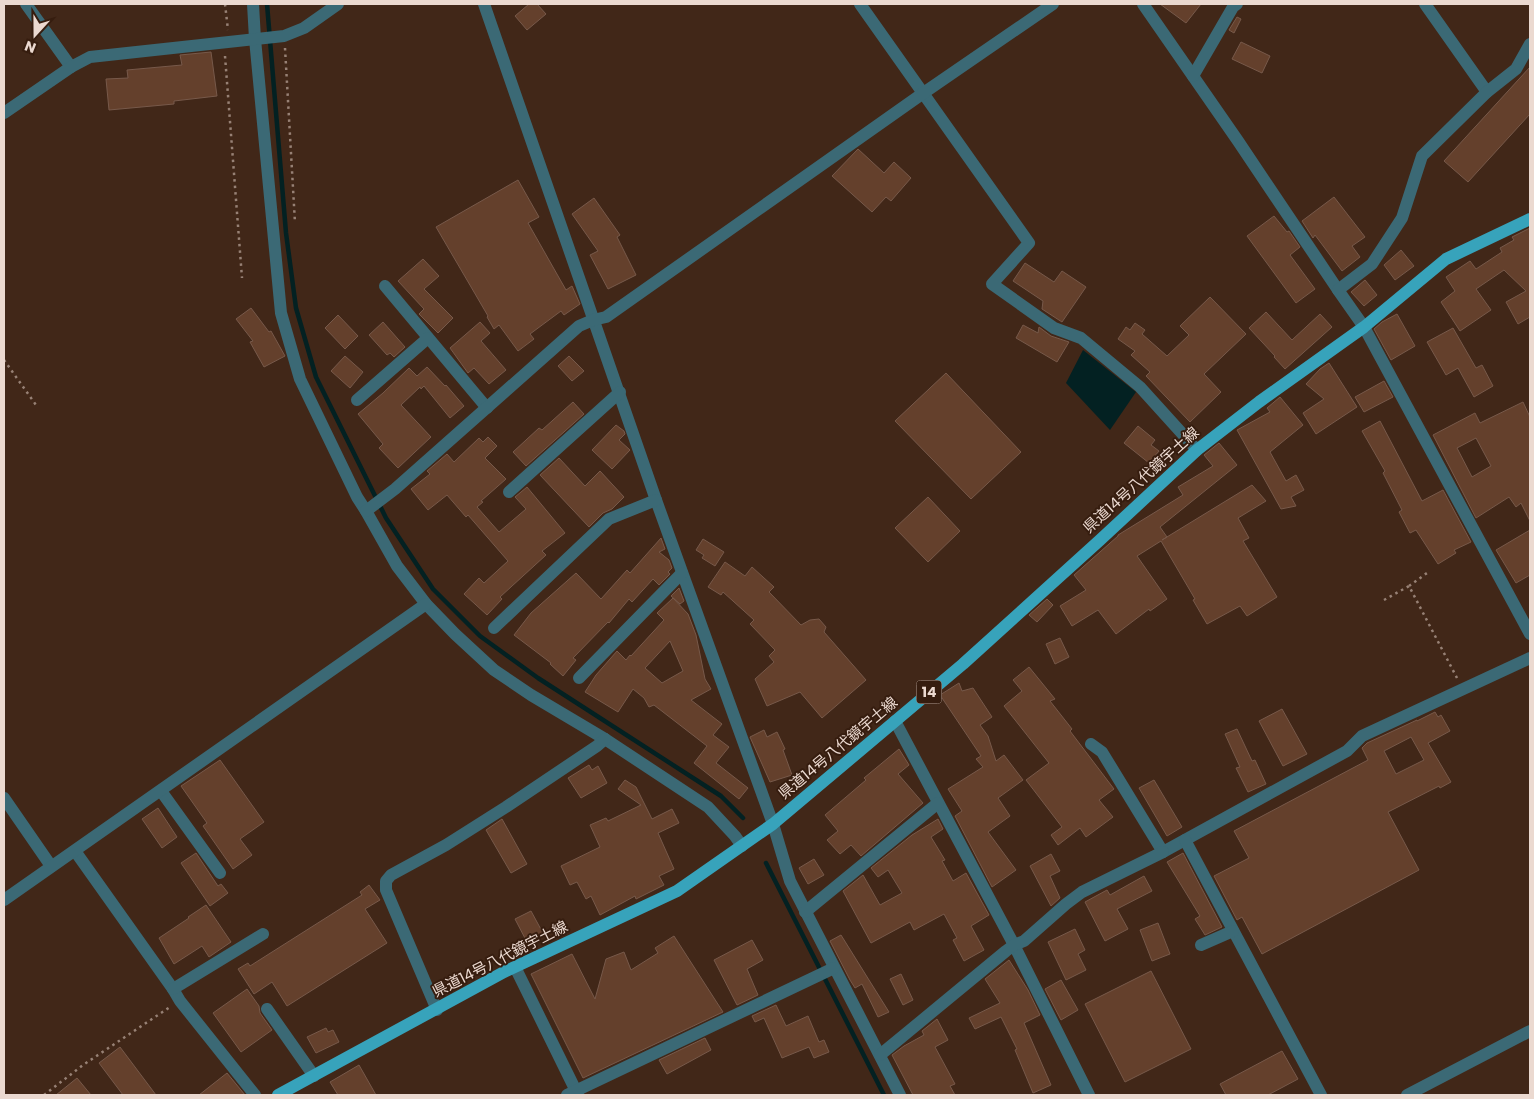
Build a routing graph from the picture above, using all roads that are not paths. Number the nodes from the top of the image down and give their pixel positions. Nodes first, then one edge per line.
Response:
1 (26, 4) edge
2 (252, 4) edge
3 (338, 4) edge
4 (484, 4) edge
5 (860, 4) edge
6 (1053, 4) edge
7 (1143, 4) edge
8 (1237, 4) edge
9 (1425, 4) edge
10 (259, 38) junction
11 (1530, 44) edge
12 (71, 67) junction
13 (1193, 76) junction
14 (1488, 92) junction
15 (922, 94) junction
16 (4, 113) edge
17 (1530, 219) edge
18 (385, 286) dead end
19 (1338, 290) junction
20 (593, 320) junction
21 (1364, 327) junction
22 (428, 338) junction
23 (620, 392) junction
24 (357, 400) dead end
25 (487, 408) junction
26 (1196, 450) junction
27 (508, 492) dead end
28 (656, 500) junction
29 (371, 507) junction
30 (682, 573) junction
31 (426, 604) junction
32 (494, 628) dead end
33 (1530, 634) edge
34 (1530, 658) edge
35 (579, 678) dead end
36 (895, 721) junction
37 (605, 739) junction
38 (1091, 744) dead end
39 (161, 791) junction
40 (4, 798) edge
41 (938, 803) junction
42 (773, 824) junction
43 (1185, 840) junction
44 (742, 846) junction
45 (75, 851) junction
46 (1163, 852) junction
47 (51, 866) junction
48 (220, 873) dead end
49 (4, 900) edge
50 (805, 912) junction
51 (1233, 931) junction
52 (262, 934) dead end
53 (1014, 945) junction
54 (1201, 945) dead end
55 (515, 967) junction
56 (832, 969) junction
57 (173, 989) junction
58 (267, 1009) dead end
59 (437, 1010) junction
60 (1530, 1031) edge
61 (880, 1055) junction
62 (314, 1076) junction
63 (573, 1094) edge
64 (255, 1095) edge
65 (278, 1095) edge
66 (900, 1095) edge
67 (1089, 1095) edge
68 (1321, 1095) edge
69 (1407, 1095) edge

1 - 12 street
2 - 10 street
3 - 10 street
4 - 20 street
5 - 15 street
6 - 15 street
7 - 13 street
8 - 13 street
9 - 14 street
10 - 12 street
10 - 29 street
11 - 14 street
12 - 16 street
13 - 19 street
14 - 19 street
15 - 20 street
15 - 26 street
17 - 21 main road, 県道14号八代鏡宇土線 / 14
18 - 22 street
19 - 21 street
20 - 23 street
20 - 25 street
21 - 26 main road, 県道14号八代鏡宇土線 / 14
21 - 33 street
22 - 24 street
22 - 25 street
23 - 27 street
23 - 28 street
25 - 29 street
26 - 36 main road, 県道14号八代鏡宇土線 / 14
28 - 30 street
28 - 32 street
29 - 31 street
30 - 35 street
30 - 42 street
31 - 37 street
31 - 39 street
34 - 43 street
36 - 41 street
36 - 42 main road, 県道14号八代鏡宇土線 / 14
37 - 44 street
37 - 59 street
38 - 46 street
39 - 45 street
39 - 48 street
40 - 47 street
41 - 50 street
41 - 53 street
42 - 44 main road, 県道14号八代鏡宇土線 / 14
42 - 50 street
43 - 46 street
43 - 51 street
44 - 55 main road, 県道14号八代鏡宇土線 / 14
45 - 47 street
45 - 57 street
46 - 53 street
47 - 49 street
50 - 56 street
51 - 54 street
51 - 68 street
52 - 57 street
53 - 61 street
53 - 67 street
55 - 59 main road, 県道14号八代鏡宇土線 / 14
55 - 63 street
56 - 61 street
56 - 63 street
57 - 64 street
58 - 62 street
59 - 62 main road, 県道14号八代鏡宇土線 / 14
60 - 69 street
61 - 66 street
62 - 65 main road, 県道14号八代鏡宇土線 / 14

